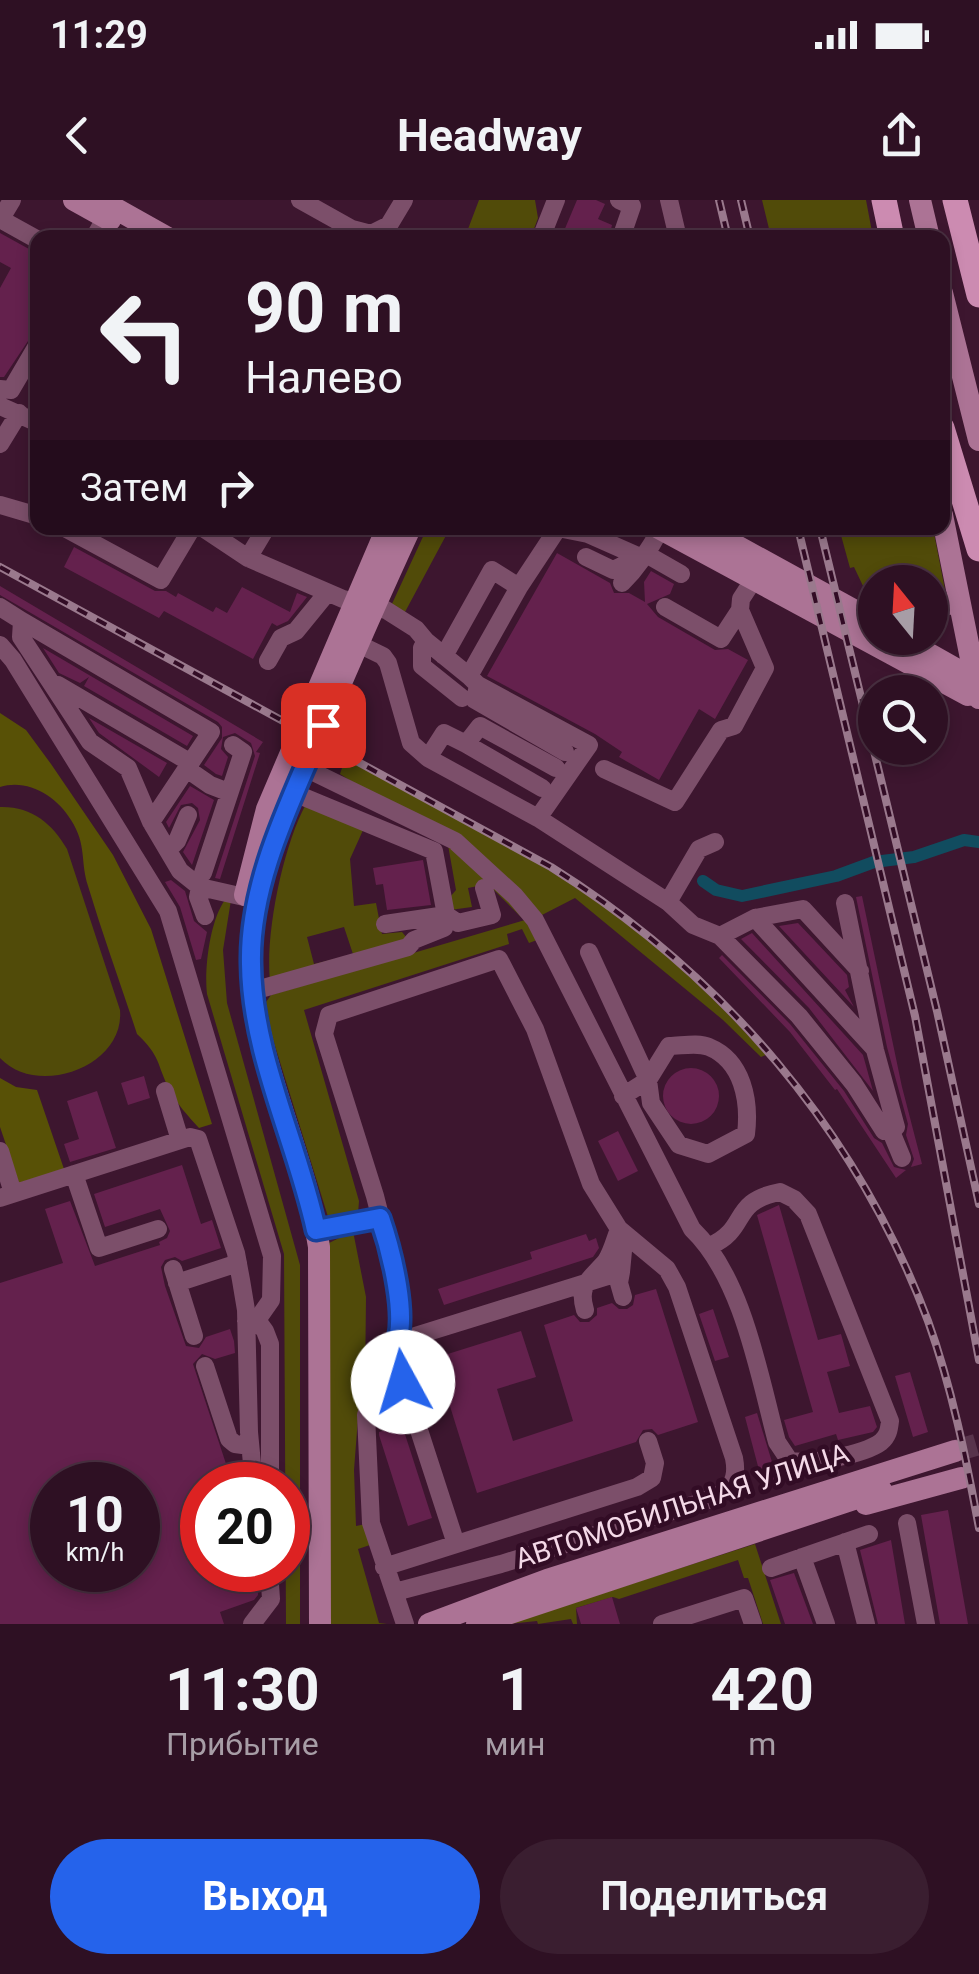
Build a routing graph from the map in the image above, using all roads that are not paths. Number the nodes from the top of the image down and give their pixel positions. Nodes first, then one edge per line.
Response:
1 (12, 200) edge
2 (74, 200) edge
3 (300, 200) edge
4 (404, 200) edge
5 (556, 200) edge
6 (619, 200) edge
7 (669, 200) edge
8 (884, 200) edge
9 (920, 200) edge
10 (955, 200) edge
11 (105, 212) edge
12 (0, 219) edge
13 (131, 230) edge
14 (149, 230) edge
15 (358, 230) edge
16 (380, 230) edge
17 (544, 230) edge
18 (624, 230) edge
19 (676, 230) edge
20 (890, 230) edge
21 (927, 230) edge
22 (30, 236) edge
23 (979, 295) edge
24 (950, 325) edge
25 (30, 358) edge
26 (0, 390) edge
27 (0, 406) edge
28 (18, 413) junction
29 (30, 420) edge
30 (979, 440) edge
31 (0, 444) edge
32 (950, 454) edge
33 (0, 506) edge
34 (30, 514) edge
35 (78, 535) edge
36 (188, 535) edge
37 (214, 535) edge
38 (262, 535) edge
39 (385, 535) edge
40 (406, 535) edge
41 (553, 535) edge
42 (591, 535) edge
43 (656, 535) edge
44 (673, 535) edge
45 (717, 535) edge
46 (945, 535) edge
47 (979, 549) edge
48 (643, 555) junction
49 (586, 557) dead end
50 (248, 558) junction
51 (682, 574) dead end
52 (754, 579) junction
53 (622, 583) dead end
54 (519, 588) junction
55 (326, 593) junction
56 (365, 603) junction
57 (844, 604) junction
58 (858, 604) edge
59 (0, 608) edge
60 (665, 608) dead end
61 (740, 610) junction
62 (858, 612) edge
63 (22, 621) junction
64 (349, 639) junction
65 (426, 642) junction
66 (0, 645) edge
67 (923, 655) edge
68 (444, 656) junction
69 (268, 661) dead end
70 (473, 681) junction
71 (52, 682) junction
72 (970, 689) edge
73 (462, 698) dead end
74 (466, 744) junction
75 (233, 745) dead end
76 (428, 758) junction
77 (189, 766) junction
78 (305, 768) junction
79 (604, 769) dead end
80 (542, 788) dead end
81 (294, 792) junction
82 (214, 793) junction
83 (188, 815) dead end
84 (538, 818) junction
85 (151, 822) junction
86 (715, 842) dead end
87 (168, 850) junction
88 (201, 880) junction
89 (484, 888) dead end
90 (244, 897) junction
91 (668, 902) junction
92 (845, 903) dead end
93 (446, 915) junction
94 (205, 916) dead end
95 (756, 918) junction
96 (384, 924) dead end
97 (720, 936) junction
98 (589, 952) dead end
99 (861, 971) junction
100 (253, 992) junction
101 (875, 1050) junction
102 (648, 1080) junction
103 (165, 1090) dead end
104 (623, 1096) junction
105 (890, 1129) junction
106 (180, 1140) junction
107 (1, 1156) edge
108 (902, 1158) dead end
109 (74, 1174) junction
110 (7, 1196) edge
111 (380, 1218) junction
112 (158, 1229) dead end
113 (316, 1230) junction
114 (619, 1230) junction
115 (710, 1246) junction
116 (238, 1263) junction
117 (621, 1272) junction
118 (584, 1284) junction
119 (623, 1297) dead end
120 (585, 1310) dead end
121 (251, 1321) junction
122 (194, 1336) dead end
123 (396, 1346) junction
124 (204, 1366) dead end
125 (648, 1441) dead end
126 (250, 1446) junction
127 (252, 1462) edge
128 (270, 1462) edge
129 (814, 1462) junction
130 (822, 1493) junction
131 (907, 1523) dead end
132 (869, 1534) dead end
133 (846, 1542) junction
134 (456, 1544) junction
135 (802, 1557) junction
136 (384, 1567) junction
137 (771, 1568) dead end
138 (549, 1588) junction
139 (271, 1592) edge
140 (395, 1592) junction
141 (403, 1619) edge
142 (252, 1624) edge
143 (307, 1624) edge
144 (320, 1624) edge
145 (429, 1624) edge
146 (477, 1624) edge
147 (662, 1624) edge
148 (753, 1624) edge
149 (826, 1624) edge
150 (866, 1624) edge
151 (926, 1624) edge

1 - 12 lane
2 - 11 main road
3 - 15 lane
4 - 16 lane
5 - 17 lane
6 - 18 lane
7 - 19 lane
8 - 20 highway
9 - 21 main road
10 - 23 highway
11 - 13 main road
11 - 14 main road
12 - 22 lane
24 - 30 main road
25 - 26 lane
27 - 28 lane
28 - 29 lane
28 - 31 lane
32 - 47 highway
33 - 34 lane
35 - 36 lane
37 - 50 lane
38 - 50 lane
39 - 56 main road
40 - 56 main road
41 - 54 lane
42 - 48 lane
43 - 48 lane
44 - 52 main road
45 - 57 main road
46 - 72 main road
48 - 49 lane
48 - 51 lane
48 - 53 lane
50 - 55 lane
52 - 61 lane
52 - 72 main road
54 - 68 lane
54 - 70 lane
55 - 56 lane
55 - 69 lane
56 - 64 main road
56 - 65 lane
57 - 58 main road
57 - 62 main road
59 - 63 lane
60 - 61 lane
61 - 79 lane
63 - 71 lane
63 - 77 lane
64 - 76 lane
64 - 78 main road
64 - 90 main road
65 - 68 lane
65 - 73 lane
66 - 121 lane
67 - 72 main road
68 - 70 lane
70 - 74 lane
70 - 84 lane
71 - 77 lane
71 - 85 lane
74 - 76 lane
74 - 80 lane
75 - 82 lane
76 - 84 lane
77 - 82 lane
77 - 85 lane
78 - 81 main road
78 - 104 lane
81 - 93 lane
81 - 100 main road
82 - 88 lane
83 - 87 lane
84 - 91 lane
85 - 87 lane
86 - 91 lane
87 - 88 lane
88 - 90 lane
88 - 94 lane
89 - 93 lane
90 - 143 main road
91 - 97 lane
92 - 99 lane
93 - 96 lane
93 - 100 lane
95 - 97 lane
95 - 99 lane
95 - 101 lane
97 - 105 lane
98 - 102 lane
99 - 101 lane
100 - 113 main road
101 - 105 lane
102 - 102 lane
102 - 104 lane
103 - 106 lane
104 - 115 lane
105 - 108 lane
106 - 109 lane
106 - 116 lane
107 - 110 lane
109 - 110 lane
109 - 112 lane
111 - 113 lane
111 - 114 lane
111 - 123 lane
113 - 144 main road
114 - 117 lane
114 - 118 lane
114 - 140 lane
115 - 129 lane
115 - 129 lane
116 - 121 lane
116 - 122 lane
117 - 118 lane
117 - 119 lane
118 - 120 lane
118 - 123 lane
121 - 126 lane
121 - 128 lane
123 - 134 lane
123 - 136 lane
124 - 126 lane
125 - 134 lane
126 - 127 lane
129 - 130 lane
130 - 138 main road, АВТОМОБИЛЬНАЯ УЛИЦА
130 - 138 main road, АВТОМОБИЛЬНАЯ УЛИЦА
131 - 151 lane
132 - 133 lane
133 - 135 lane
133 - 150 lane
134 - 136 lane
135 - 137 lane
135 - 149 lane
136 - 140 lane
138 - 145 main road, АВТОМОБИЛЬНАЯ УЛИЦА
138 - 146 main road, АВТОМОБИЛЬНАЯ УЛИЦА
139 - 142 lane
140 - 141 lane
147 - 148 lane

